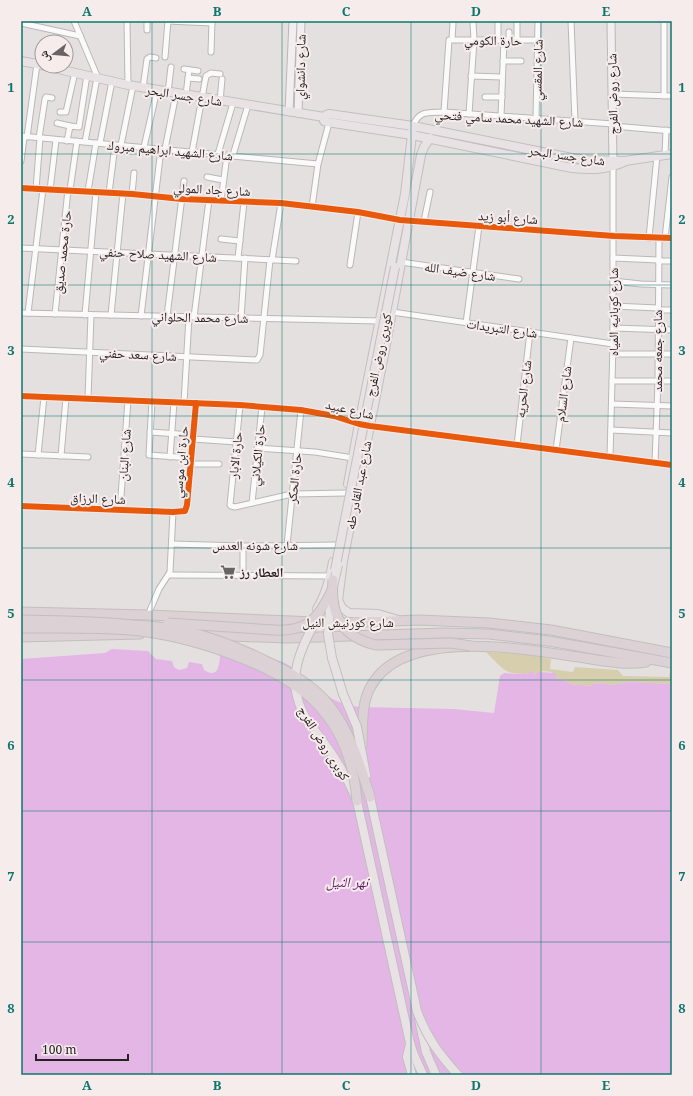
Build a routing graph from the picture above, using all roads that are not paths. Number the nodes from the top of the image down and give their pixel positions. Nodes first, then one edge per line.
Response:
1 (74, 21) edge
2 (127, 21) edge
3 (147, 21) edge
4 (168, 21) edge
5 (293, 21) edge
6 (301, 21) edge
7 (498, 21) edge
8 (517, 21) edge
9 (538, 21) edge
10 (571, 21) edge
11 (611, 21) edge
12 (664, 21) edge
13 (212, 22) edge
14 (474, 22) edge
15 (453, 23) dead end
16 (21, 24) edge
17 (146, 30) dead end
18 (509, 32) dead end
19 (80, 36) junction
20 (451, 40) junction
21 (474, 40) junction
22 (498, 40) junction
23 (506, 40) junction
24 (517, 40) junction
25 (538, 40) junction
26 (211, 52) dead end
27 (156, 58) dead end
28 (165, 58) dead end
29 (503, 60) junction
30 (21, 61) edge
31 (521, 61) dead end
32 (34, 64) edge
33 (171, 67) dead end
34 (198, 71) dead end
35 (75, 72) joint
36 (39, 74) edge
37 (87, 75) junction
38 (471, 76) junction
39 (502, 77) junction
40 (98, 78) junction
41 (188, 78) junction
42 (199, 79) dead end
43 (112, 81) junction
44 (130, 86) junction
45 (143, 88) junction
46 (157, 90) junction
47 (172, 93) junction
48 (612, 94) junction
49 (186, 95) junction
50 (485, 96) dead end
51 (664, 96) junction
52 (672, 96) edge
53 (502, 97) junction
54 (52, 98) dead end
55 (202, 98) junction
56 (220, 101) junction
57 (233, 103) junction
58 (248, 105) junction
59 (60, 112) dead end
60 (289, 112) junction
61 (444, 112) junction
62 (298, 113) junction
63 (468, 114) junction
64 (501, 116) junction
65 (536, 119) junction
66 (326, 120) junction
67 (575, 121) junction
68 (57, 123) dead end
69 (613, 125) junction
70 (70, 126) junction
71 (413, 130) junction
72 (669, 130) edge
73 (24, 137) edge
74 (40, 138) junction
75 (430, 138) junction
76 (56, 140) junction
77 (67, 141) junction
78 (77, 142) junction
79 (85, 142) junction
80 (98, 143) junction
81 (115, 145) junction
82 (121, 145) junction
83 (412, 145) junction
84 (144, 147) junction
85 (424, 147) junction
86 (163, 149) junction
87 (192, 152) junction
88 (218, 154) junction
89 (227, 155) junction
90 (233, 155) junction
91 (665, 155) edge
92 (21, 161) edge
93 (318, 164) junction
94 (613, 164) junction
95 (134, 173) dead end
96 (207, 177) dead end
97 (672, 178) edge
98 (223, 180) junction
99 (184, 181) dead end
100 (21, 188) edge
101 (36, 189) junction
102 (43, 189) junction
103 (50, 190) junction
104 (69, 190) junction
105 (88, 192) junction
106 (96, 192) junction
107 (430, 192) dead end
108 (109, 193) junction
109 (123, 194) junction
110 (132, 194) junction
111 (155, 196) junction
112 (182, 199) junction
113 (209, 200) junction
114 (221, 200) junction
115 (244, 202) junction
116 (281, 203) junction
117 (312, 207) junction
118 (358, 212) junction
119 (404, 220) junction
120 (424, 221) junction
121 (479, 226) junction
122 (614, 236) junction
123 (649, 238) junction
124 (659, 238) junction
125 (665, 238) junction
126 (672, 238) edge
127 (220, 240) dead end
128 (240, 241) junction
129 (395, 247) junction
130 (21, 248) edge
131 (36, 249) junction
132 (62, 250) junction
133 (91, 251) junction
134 (117, 252) junction
135 (148, 254) junction
136 (175, 255) junction
137 (202, 256) junction
138 (238, 258) junction
139 (245, 258) junction
140 (613, 258) junction
141 (271, 260) junction
142 (296, 261) dead end
143 (658, 261) junction
144 (672, 262) edge
145 (350, 265) dead end
146 (398, 265) junction
147 (473, 273) junction
148 (518, 280) dead end
149 (613, 281) junction
150 (658, 284) junction
151 (672, 284) edge
152 (613, 306) junction
153 (658, 309) junction
154 (672, 310) edge
155 (392, 312) junction
156 (21, 313) edge
157 (28, 313) junction
158 (55, 314) junction
159 (88, 315) junction
160 (110, 315) junction
161 (141, 316) junction
162 (167, 316) junction
163 (191, 317) junction
164 (241, 318) junction
165 (264, 319) junction
166 (380, 321) junction
167 (466, 323) junction
168 (613, 328) junction
169 (658, 330) junction
170 (672, 330) edge
171 (530, 332) junction
172 (571, 338) junction
173 (613, 344) junction
174 (21, 349) edge
175 (89, 352) junction
176 (613, 354) junction
177 (658, 354) junction
178 (672, 354) edge
179 (187, 357) junction
180 (658, 380) junction
181 (612, 381) junction
182 (672, 381) edge
183 (21, 396) edge
184 (44, 397) junction
185 (66, 398) junction
186 (88, 398) junction
187 (128, 400) junction
188 (152, 401) junction
189 (174, 402) junction
190 (184, 402) junction
191 (196, 403) junction
192 (612, 404) junction
193 (240, 405) junction
194 (657, 406) junction
195 (672, 406) edge
196 (262, 407) junction
197 (301, 410) junction
198 (359, 424) junction
199 (370, 426) junction
200 (611, 430) junction
201 (150, 432) junction
202 (656, 432) junction
203 (672, 433) edge
204 (172, 434) junction
205 (193, 437) junction
206 (236, 442) junction
207 (516, 445) junction
208 (257, 448) junction
209 (296, 450) junction
210 (556, 450) junction
211 (21, 454) edge
212 (38, 455) junction
213 (61, 456) junction
214 (364, 456) junction
215 (88, 457) dead end
216 (170, 457) junction
217 (610, 457) junction
218 (353, 458) junction
219 (191, 461) junction
220 (655, 463) junction
221 (219, 464) dead end
222 (672, 465) edge
223 (347, 493) junction
224 (292, 494) junction
225 (252, 503) junction
226 (21, 506) edge
227 (120, 510) junction
228 (173, 512) junction
229 (172, 544) junction
230 (287, 545) junction
231 (337, 545) junction
232 (244, 546) junction
233 (169, 575) junction
234 (243, 576) junction
235 (331, 578) junction
236 (332, 590) junction
237 (21, 612) edge
238 (148, 615) junction
239 (21, 620) edge
240 (401, 621) junction
241 (303, 622) junction
242 (21, 628) edge
243 (72, 636) junction
244 (21, 638) edge
245 (471, 646) junction
246 (672, 654) edge
247 (654, 660) junction
248 (672, 663) edge
249 (362, 748) junction
250 (370, 797) junction
251 (357, 801) junction
252 (417, 1011) junction
253 (410, 1043) junction
254 (412, 1075) edge
255 (423, 1075) edge
256 (436, 1075) edge
257 (458, 1075) edge

1 - 19 street
2 - 44 street
3 - 17 street
4 - 13 street
4 - 28 street
5 - 60 street, شارع دانشواي
6 - 62 street, شارع دانشواي
7 - 22 street
8 - 24 street
9 - 25 street, شارع المقسي
10 - 67 street
11 - 48 street, شارع روض الفرج
12 - 51 street
13 - 26 street
14 - 21 street
15 - 20 street
16 - 19 street
18 - 23 street
19 - 40 street
20 - 21 street, حارة الكومي
20 - 61 street
21 - 22 street, حارة الكومي
21 - 38 street
22 - 23 street, حارة الكومي
23 - 24 street, حارة الكومي
23 - 29 street
24 - 25 street, حارة الكومي
25 - 65 street, شارع المقسي
27 - 45 street
29 - 31 street
29 - 39 street
30 - 32 main road, شارع جسر البحر
33 - 47 street
34 - 41 street
35 - 37 main road, شارع جسر البحر
35 - 59 street
36 - 73 street
37 - 40 main road, شارع جسر البحر
37 - 70 street
38 - 39 street
38 - 63 street
39 - 53 street
40 - 43 main road, شارع جسر البحر
40 - 79 street
41 - 42 street
41 - 49 street
43 - 44 main road, شارع جسر البحر
43 - 80 street
44 - 45 main road, شارع جسر البحر
44 - 82 street
45 - 46 main road, شارع جسر البحر
46 - 47 main road, شارع جسر البحر
46 - 84 street
47 - 49 main road, شارع جسر البحر
47 - 86 street
48 - 51 street
48 - 69 street, شارع روض الفرج
49 - 55 main road, شارع جسر البحر
50 - 53 street
51 - 52 street
53 - 64 street
54 - 74 street
55 - 56 main road, شارع جسر البحر
55 - 56 street
55 - 87 street
56 - 57 main road, شارع جسر البحر
57 - 58 main road, شارع جسر البحر
57 - 88 street
58 - 60 main road, شارع جسر البحر
58 - 90 street
60 - 62 main road, شارع جسر البحر
61 - 63 street, شارع الشهيد محمد سامي فتحي
61 - 71 street, شارع الشهيد محمد سامي فتحي
62 - 66 main road, شارع جسر البحر
63 - 64 street, شارع الشهيد محمد سامي فتحي
64 - 65 street, شارع الشهيد محمد سامي فتحي
65 - 67 street, شارع الشهيد محمد سامي فتحي
66 - 71 main road, شارع جسر البحر
66 - 93 street
67 - 69 street, شارع الشهيد محمد سامي فتحي
68 - 70 street
69 - 72 street, شارع الشهيد محمد سامي فتحي
69 - 94 street, شارع روض الفرج
70 - 77 street
71 - 75 main road, شارع جسر البحر
71 - 83 main road, شارع عبد القادر طه
71 - 94 main road, شارع جسر البحر
72 - 91 street
73 - 74 street, شارع الشهيد ابراهيم مبروك
73 - 92 street
74 - 76 street, شارع الشهيد ابراهيم مبروك
74 - 101 street
75 - 85 main road, شارع عبد القادر طه
75 - 94 main road, شارع جسر البحر
76 - 77 street, شارع الشهيد ابراهيم مبروك
76 - 103 street
77 - 78 street, شارع الشهيد ابراهيم مبروك
78 - 79 street, شارع الشهيد ابراهيم مبروك
78 - 104 street, حارة محمد صديق
79 - 80 street, شارع الشهيد ابراهيم مبروك
80 - 81 street, شارع الشهيد ابراهيم مبروك
80 - 105 street
81 - 82 street, شارع الشهيد ابراهيم مبروك
81 - 108 street
82 - 84 street, شارع الشهيد ابراهيم مبروك
83 - 85 main road
83 - 119 main road, شارع عبد القادر طه
84 - 86 street, شارع الشهيد ابراهيم مبروك
85 - 119 main road, شارع عبد القادر طه
86 - 87 street, شارع الشهيد ابراهيم مبروك
86 - 111 street
87 - 88 street, شارع الشهيد ابراهيم مبروك
88 - 89 street, شارع الشهيد ابراهيم مبروك
89 - 90 street, شارع الشهيد ابراهيم مبروك
89 - 98 street
90 - 93 street, شارع الشهيد ابراهيم مبروك
91 - 94 main road, شارع جسر البحر
91 - 123 street
93 - 117 street
94 - 122 street, شارع كوبانيه المياه
95 - 110 street
96 - 98 street
97 - 125 street
98 - 114 street
99 - 112 street
100 - 101 street, شارع جاد المولي
101 - 102 street, شارع جاد المولي
102 - 103 street, شارع جاد المولي
102 - 131 street
103 - 104 street, شارع جاد المولي
104 - 105 street, شارع جاد المولي
104 - 132 street, حارة محمد صديق
105 - 106 street, شارع جاد المولي
106 - 108 street, شارع جاد المولي
106 - 133 street
107 - 120 street
108 - 109 street, شارع جاد المولي
109 - 110 street, شارع جاد المولي
109 - 134 street
110 - 111 street, شارع جاد المولي
111 - 112 street, شارع جاد المولي
111 - 135 street
112 - 113 street, شارع جاد المولي
112 - 136 street
113 - 114 street, شارع جاد المولي
113 - 137 street
114 - 115 street, شارع جاد المولي
115 - 116 street, شارع جاد المولي
115 - 128 street
116 - 117 street, شارع جاد المولي
116 - 141 street
117 - 118 street, شارع جاد المولي
118 - 119 street, شارع جاد المولي
118 - 145 street
119 - 120 street, شارع أبو زيد
119 - 129 main road, شارع عبد القادر طه
119 - 146 main road, شارع عبد القادر طه
120 - 121 street, شارع أبو زيد
121 - 122 street, شارع أبو زيد
121 - 147 street
122 - 123 street, شارع أبو زيد
122 - 140 street, شارع كوبانيه المياه
123 - 124 street, شارع أبو زيد
124 - 125 street, شارع أبو زيد
124 - 143 street, شارع جمعه محمد
125 - 126 street, شارع أبو زيد
127 - 128 street
128 - 138 street
129 - 146 main road, كوبرى روض الفرج
129 - 166 main road, شارع عبد القادر طه
130 - 131 street, شارع الشهيد صلاح حنفي
131 - 132 street, شارع الشهيد صلاح حنفي
131 - 157 street
132 - 133 street, شارع الشهيد صلاح حنفي
132 - 158 street, حارة محمد صديق
133 - 134 street, شارع الشهيد صلاح حنفي
133 - 159 street
134 - 135 street, شارع الشهيد صلاح حنفي
134 - 160 street
135 - 136 street, شارع الشهيد صلاح حنفي
135 - 161 street
136 - 137 street, شارع الشهيد صلاح حنفي
136 - 162 street
137 - 138 street, شارع الشهيد صلاح حنفي
137 - 163 street
138 - 139 street, شارع الشهيد صلاح حنفي
139 - 141 street, شارع الشهيد صلاح حنفي
139 - 164 street
140 - 143 street
140 - 149 street, شارع كوبانيه المياه
141 - 142 street, شارع الشهيد صلاح حنفي
141 - 165 street
143 - 144 street
143 - 150 street, شارع جمعه محمد
146 - 147 street, شارع ضيف الله
146 - 155 main road, شارع عبد القادر طه
146 - 235 main road, كوبرى روض الفرج, bridge
147 - 148 street, شارع ضيف الله
147 - 167 street
149 - 150 street
149 - 152 street, شارع كوبانيه المياه
150 - 151 street
150 - 153 street, شارع جمعه محمد
152 - 153 street
152 - 168 street, شارع كوبانيه المياه
153 - 154 street
153 - 169 street, شارع جمعه محمد
155 - 167 street, شارع التبريدات
155 - 199 main road, شارع عبد القادر طه
156 - 157 street, شارع محمد الحلواني
157 - 158 street, شارع محمد الحلواني
158 - 159 street, شارع محمد الحلواني
159 - 160 street, شارع محمد الحلواني
159 - 175 street
160 - 161 street, شارع محمد الحلواني
161 - 162 street, شارع محمد الحلواني
162 - 163 street, شارع محمد الحلواني
163 - 164 street, شارع محمد الحلواني
163 - 179 street
164 - 165 street, شارع محمد الحلواني
165 - 166 street, شارع محمد الحلواني
165 - 179 street, شارع سعد حفني
166 - 198 main road, شارع عبد القادر طه
167 - 171 street, شارع التبريدات
168 - 169 street
168 - 173 street, شارع كوبانيه المياه
169 - 170 street
169 - 177 street, شارع جمعه محمد
171 - 172 street, شارع التبريدات
171 - 207 street, شارع الحريه
172 - 173 street, شارع التبريدات
172 - 210 street, شارع السلام
173 - 176 street, شارع كوبانيه المياه
174 - 175 street, شارع سعد حفني
175 - 179 street, شارع سعد حفني
175 - 186 street
176 - 177 street
176 - 181 street, شارع كوبانيه المياه
177 - 178 street
177 - 180 street, شارع جمعه محمد
179 - 190 street
180 - 181 street
180 - 182 street
180 - 194 street, شارع جمعه محمد
181 - 192 street, شارع كوبانيه المياه
183 - 184 street, شارع عبيد
184 - 185 street, شارع عبيد
184 - 212 street
185 - 186 street, شارع عبيد
185 - 213 street
186 - 187 street, شارع عبيد
187 - 188 street, شارع عبيد
187 - 227 street, شارع البنان
188 - 189 street, شارع عبيد
188 - 201 street
189 - 190 street, شارع عبيد
189 - 204 street
190 - 191 street, شارع عبيد
191 - 193 street, شارع عبيد
191 - 205 street, حارة ابن موسي
192 - 194 street
192 - 200 street, شارع كوبانيه المياه
193 - 196 street, شارع عبيد
193 - 206 street, حارة الابار
194 - 195 street
194 - 202 street, شارع جمعه محمد
196 - 197 street, شارع عبيد
196 - 208 street, حارة الكيلاني
197 - 198 street, شارع عبيد
197 - 209 street, حارة الحكر
198 - 199 street, شارع عبيد
198 - 218 main road, شارع عبد القادر طه
199 - 207 street, شارع عبيد
199 - 214 main road, شارع عبد القادر طه
200 - 202 street
200 - 217 street, شارع كوبانيه المياه
201 - 204 street
201 - 216 street
202 - 203 street
202 - 220 street, شارع جمعه محمد
204 - 205 street
204 - 216 street
205 - 206 street
205 - 219 street, حارة ابن موسي
206 - 225 street, حارة الابار
207 - 210 street, شارع عبيد
208 - 209 street
208 - 225 street, حارة الكيلاني
209 - 218 street
209 - 224 street, حارة الحكر
210 - 217 street, شارع عبيد
211 - 212 street
212 - 213 street
213 - 215 street
214 - 236 main road, كوبرى روض الفرج, bridge
214 - 240 main road, شارع عبد القادر طه
216 - 219 street
217 - 220 street, شارع عبيد
218 - 223 main road, شارع عبد القادر طه
219 - 221 street
219 - 228 street, حارة ابن موسي
220 - 222 street, شارع عبيد
223 - 224 street
223 - 231 main road, شارع عبد القادر طه
224 - 225 street
224 - 230 street, حارة الحكر
226 - 227 street, شارع الرزاق
227 - 228 street, شارع الرزاق
228 - 229 street
229 - 232 street, شارع شونه العدس
229 - 233 street
230 - 231 street, شارع شونه العدس
230 - 232 street, شارع شونه العدس
231 - 235 main road, شارع عبد القادر طه
232 - 234 street
233 - 234 street
233 - 238 street
234 - 235 street
235 - 241 main road, شارع عبد القادر طه
235 - 245 highway, bridge
235 - 251 main road, كوبرى روض الفرج, bridge
236 - 243 highway, bridge
236 - 249 main road, كوبرى روض الفرج, bridge
237 - 238 highway, شارع كورنيش النيل
238 - 241 highway, شارع كورنيش النيل
239 - 250 highway, bridge
240 - 241 highway, شارع كورنيش النيل
240 - 246 highway, شارع كورنيش النيل
242 - 251 highway, bridge
243 - 244 highway, شارع كورنيش النيل
243 - 247 highway, شارع كورنيش النيل
245 - 247 highway
245 - 249 highway, bridge
247 - 248 highway, شارع كورنيش النيل
249 - 250 main road, كوبرى روض الفرج, bridge
250 - 252 main road, كوبرى روض الفرج, bridge
251 - 253 main road, كوبرى روض الفرج
252 - 256 main road, bridge
252 - 257 main road, كوبرى روض الفرج, bridge
253 - 254 main road
253 - 255 main road, كوبرى روض الفرج

